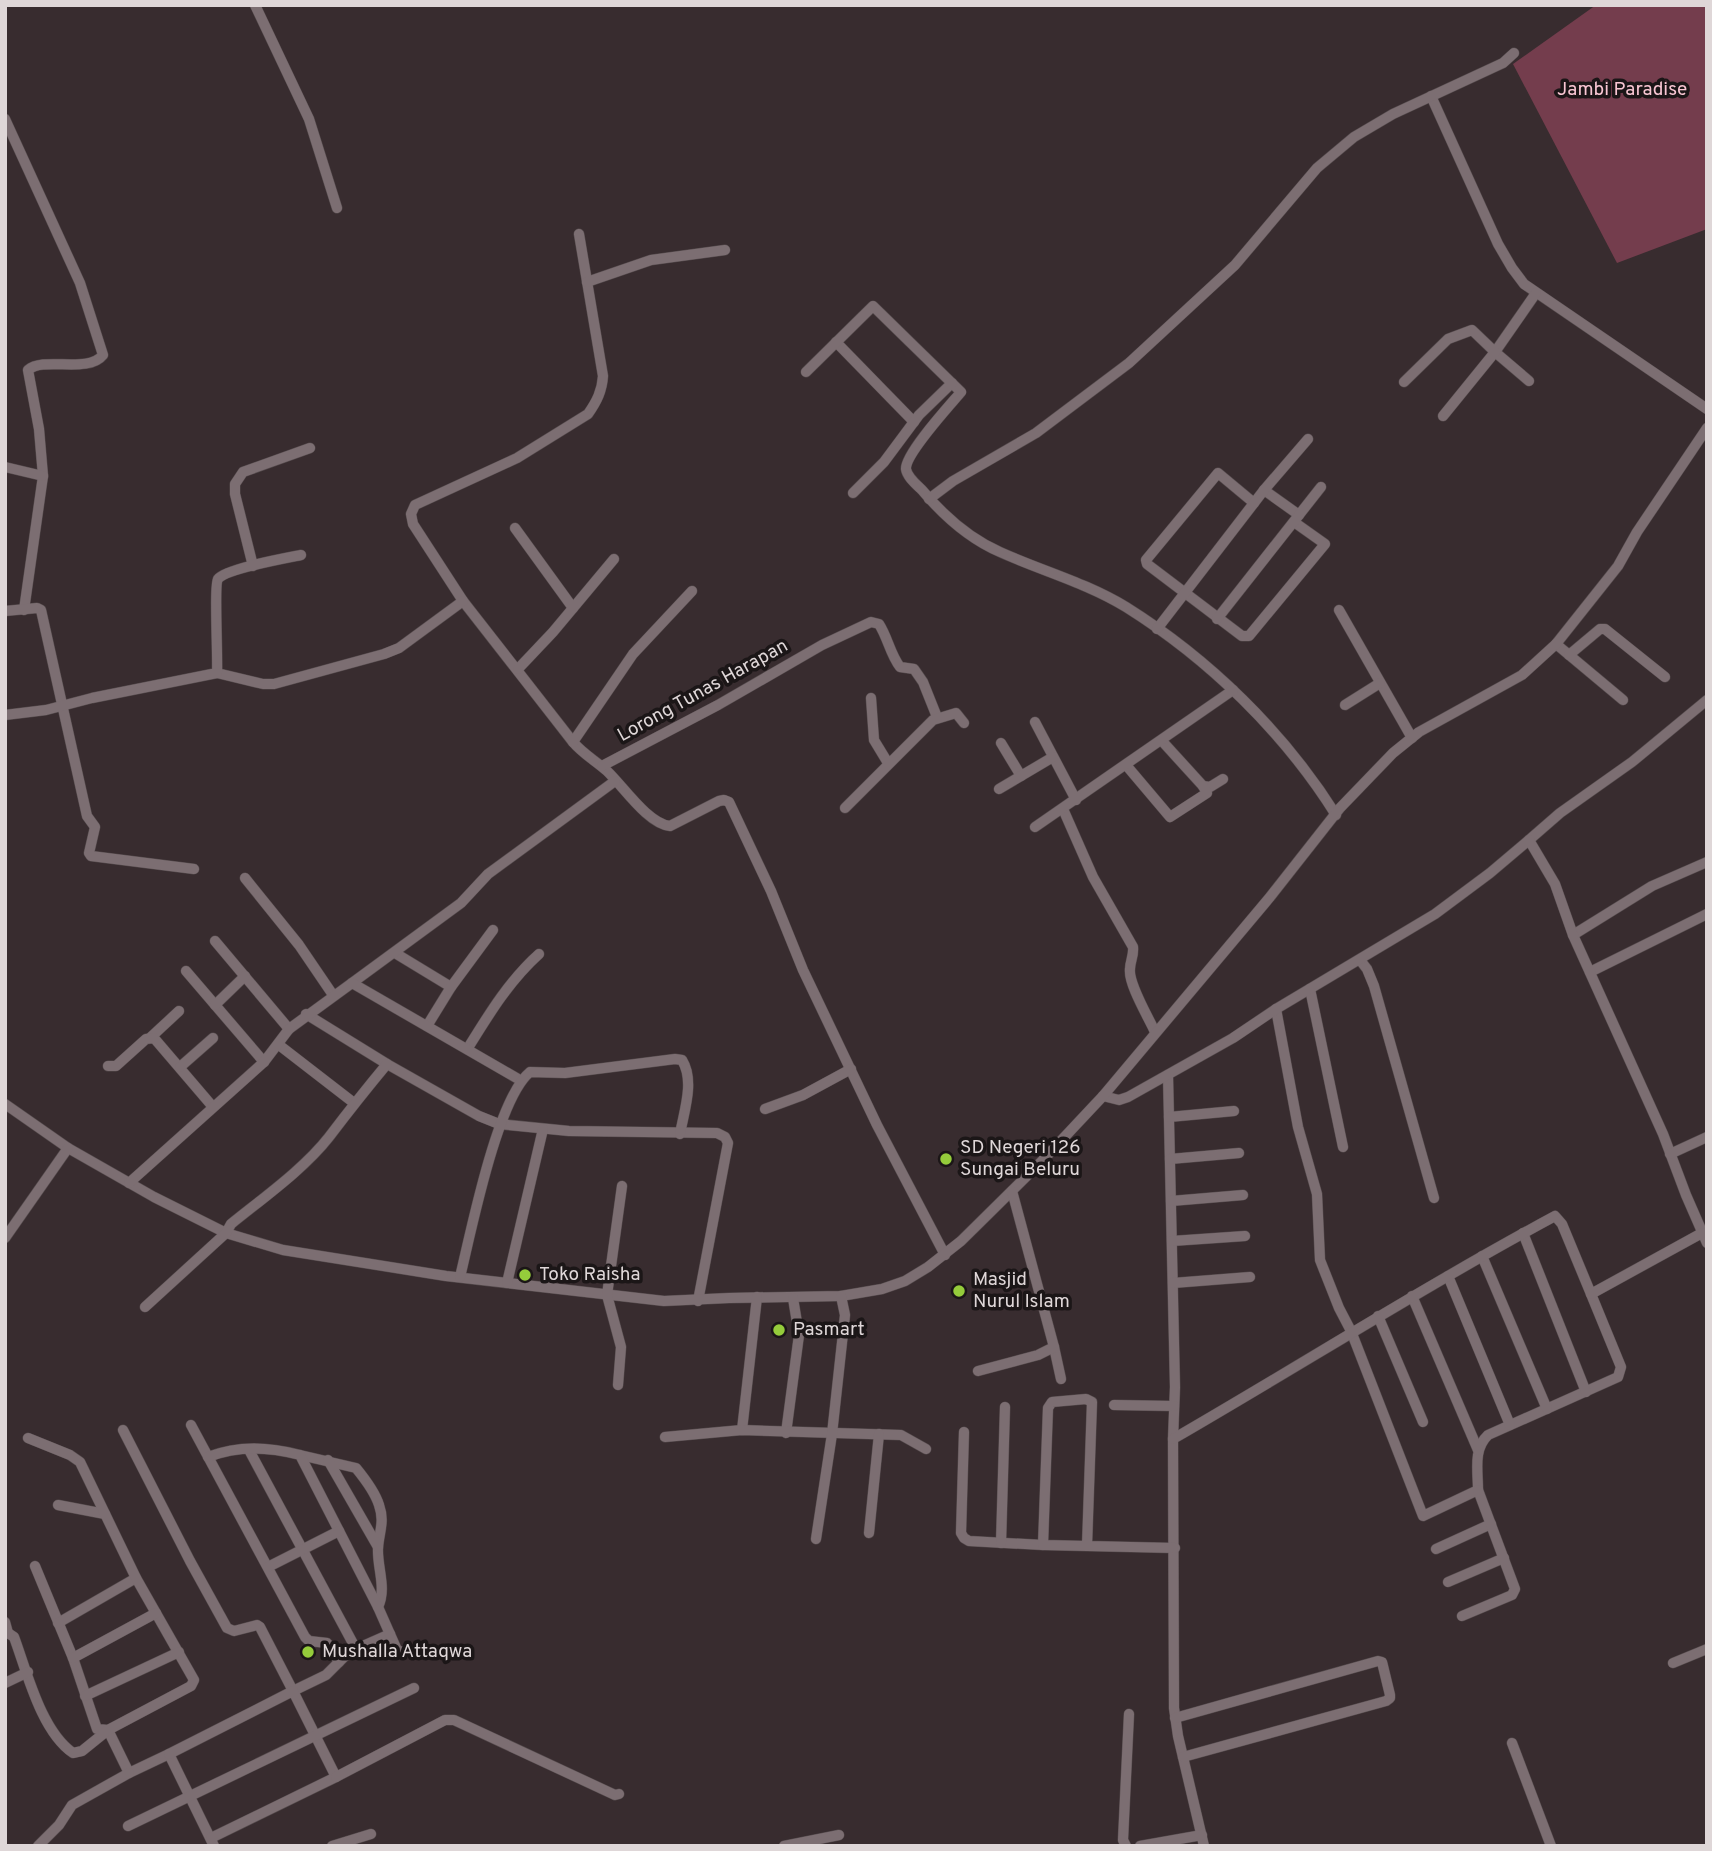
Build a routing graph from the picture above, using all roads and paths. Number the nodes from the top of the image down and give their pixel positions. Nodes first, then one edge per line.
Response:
1 (255, 5) edge
2 (1514, 53) dead end
3 (1431, 96) junction
4 (5, 119) edge
5 (337, 208) dead end
6 (579, 234) dead end
7 (725, 250) dead end
8 (587, 282) junction
9 (1536, 293) junction
10 (836, 342) junction
11 (1495, 352) junction
12 (806, 372) dead end
13 (1404, 382) dead end
14 (1529, 382) dead end
15 (952, 383) junction
16 (1707, 409) edge
17 (1443, 416) dead end
18 (914, 422) junction
19 (1707, 428) edge
20 (1308, 439) dead end
21 (310, 448) dead end
22 (5, 467) edge
23 (43, 476) junction
24 (1321, 487) dead end
25 (1264, 489) junction
26 (853, 493) dead end
27 (929, 499) junction
28 (1254, 503) junction
29 (1297, 519) junction
30 (515, 528) dead end
31 (301, 555) dead end
32 (614, 559) dead end
33 (253, 566) junction
34 (692, 591) dead end
35 (1184, 594) junction
36 (463, 601) junction
37 (573, 608) junction
38 (24, 610) junction
39 (1339, 610) dead end
40 (5, 611) edge
41 (1217, 619) junction
42 (1157, 629) junction
43 (1556, 645) junction
44 (1569, 655) junction
45 (518, 669) junction
46 (217, 673) junction
47 (1665, 677) dead end
48 (1380, 682) junction
49 (1233, 690) junction
50 (871, 698) dead end
51 (1623, 700) dead end
52 (1707, 700) edge
53 (1345, 705) dead end
54 (60, 706) junction
55 (5, 715) edge
56 (937, 717) junction
57 (1035, 722) dead end
58 (964, 723) dead end
59 (1412, 738) junction
60 (1161, 741) junction
61 (573, 742) junction
62 (1001, 743) dead end
63 (1053, 757) junction
64 (888, 763) junction
65 (1126, 765) junction
66 (602, 766) junction
67 (1021, 776) junction
68 (1223, 779) dead end
69 (615, 781) junction
70 (1203, 786) junction
71 (999, 789) dead end
72 (1076, 800) junction
73 (845, 808) dead end
74 (1341, 808) junction
75 (1063, 809) junction
76 (1035, 827) dead end
77 (1529, 840) junction
78 (1707, 862) edge
79 (194, 869) dead end
80 (245, 878) dead end
81 (1707, 914) edge
82 (493, 930) dead end
83 (1573, 935) junction
84 (215, 941) dead end
85 (395, 953) junction
86 (539, 954) dead end
87 (1360, 960) junction
88 (186, 971) dead end
89 (1590, 972) junction
90 (245, 976) junction
91 (352, 984) junction
92 (451, 986) junction
93 (1310, 989) junction
94 (333, 995) junction
95 (215, 1004) junction
96 (1276, 1009) junction
97 (179, 1011) dead end
98 (306, 1014) junction
99 (427, 1026) junction
100 (289, 1028) junction
101 (1155, 1032) junction
102 (151, 1037) junction
103 (213, 1038) dead end
104 (279, 1045) junction
105 (468, 1048) junction
106 (264, 1062) junction
107 (387, 1064) junction
108 (108, 1066) dead end
109 (180, 1067) junction
110 (851, 1069) junction
111 (1168, 1075) junction
112 (520, 1080) junction
113 (1103, 1096) junction
114 (354, 1103) junction
115 (5, 1104) edge
116 (214, 1107) junction
117 (765, 1109) dead end
118 (1234, 1111) dead end
119 (1169, 1116) junction
120 (499, 1124) junction
121 (543, 1129) junction
122 (680, 1134) junction
123 (1707, 1137) edge
124 (1343, 1147) dead end
125 (68, 1148) junction
126 (1239, 1153) dead end
127 (1670, 1154) junction
128 (1170, 1159) junction
129 (130, 1184) junction
130 (622, 1186) dead end
131 (1012, 1191) junction
132 (1243, 1195) dead end
133 (1434, 1198) dead end
134 (1171, 1201) junction
135 (226, 1233) junction
136 (1522, 1233) junction
137 (1245, 1236) dead end
138 (5, 1238) edge
139 (1705, 1238) edge
140 (1172, 1241) junction
141 (945, 1255) junction
142 (1482, 1256) junction
143 (1448, 1276) junction
144 (1250, 1277) dead end
145 (460, 1278) junction
146 (507, 1283) junction
147 (1172, 1283) junction
148 (1591, 1294) junction
149 (607, 1295) junction
150 (841, 1296) junction
151 (1412, 1296) junction
152 (757, 1297) junction
153 (793, 1298) junction
154 (698, 1301) junction
155 (145, 1307) dead end
156 (1378, 1316) junction
157 (1352, 1331) junction
158 (1054, 1348) junction
159 (978, 1371) dead end
160 (1061, 1379) dead end
161 (618, 1385) dead end
162 (1586, 1392) junction
163 (1114, 1405) dead end
164 (1174, 1406) junction
165 (1005, 1407) dead end
166 (1547, 1409) junction
167 (1423, 1422) dead end
168 (191, 1424) dead end
169 (1510, 1425) junction
170 (123, 1430) dead end
171 (742, 1430) junction
172 (964, 1432) dead end
173 (786, 1433) junction
174 (832, 1434) junction
175 (879, 1434) junction
176 (665, 1437) dead end
177 (28, 1438) dead end
178 (1173, 1439) junction
179 (926, 1448) dead end
180 (249, 1450) junction
181 (1478, 1450) junction
182 (300, 1455) junction
183 (208, 1457) junction
184 (328, 1460) junction
185 (1478, 1490) junction
186 (58, 1505) dead end
187 (105, 1514) junction
188 (1491, 1524) junction
189 (339, 1531) junction
190 (869, 1533) dead end
191 (817, 1539) dead end
192 (1000, 1543) junction
193 (1043, 1545) junction
194 (1087, 1546) junction
195 (378, 1547) junction
196 (1175, 1548) junction
197 (1436, 1549) dead end
198 (303, 1550) junction
199 (1504, 1558) junction
200 (35, 1566) dead end
201 (268, 1567) junction
202 (136, 1578) junction
203 (1448, 1582) dead end
204 (378, 1607) junction
205 (156, 1613) junction
206 (1462, 1616) dead end
207 (58, 1623) junction
208 (6, 1630) edge
209 (390, 1634) junction
210 (1707, 1648) edge
211 (356, 1649) junction
212 (397, 1650) junction
213 (179, 1652) junction
214 (411, 1652) dead end
215 (74, 1658) junction
216 (339, 1662) junction
217 (1673, 1663) dead end
218 (27, 1672) junction
219 (5, 1683) edge
220 (414, 1688) dead end
221 (293, 1691) junction
222 (85, 1696) junction
223 (1129, 1714) dead end
224 (1175, 1718) junction
225 (108, 1730) junction
226 (317, 1735) junction
227 (1512, 1743) dead end
228 (169, 1754) junction
229 (1184, 1757) junction
230 (129, 1773) junction
231 (336, 1777) junction
232 (619, 1794) dead end
233 (190, 1797) junction
234 (128, 1826) dead end
235 (371, 1834) dead end
236 (839, 1835) dead end
237 (1203, 1840) edge
238 (213, 1842) edge
239 (38, 1846) edge
240 (332, 1846) edge
241 (784, 1846) edge
242 (1126, 1846) edge
243 (1140, 1846) edge
244 (1551, 1846) edge

1 - 5 street
2 - 3 street
3 - 9 street
3 - 27 street
4 - 23 street
6 - 8 street
7 - 8 street
8 - 36 street
9 - 11 street
9 - 16 street
10 - 12 street
10 - 15 street
10 - 18 street
11 - 13 street
11 - 14 street
11 - 17 street
15 - 18 street
15 - 27 street
18 - 26 street
19 - 43 street
20 - 25 street
21 - 33 street
22 - 23 street
23 - 38 street
24 - 29 street
25 - 28 street
25 - 29 street
27 - 42 street
28 - 35 street
28 - 35 street
29 - 41 street
29 - 41 street
30 - 37 street
31 - 33 street
32 - 37 street
33 - 46 street
34 - 61 street
35 - 41 street
35 - 42 street
36 - 45 street
36 - 46 street
37 - 45 street
38 - 40 street
38 - 54 street
39 - 48 street
42 - 49 street
43 - 44 street
43 - 59 street
44 - 47 street
44 - 51 street
45 - 61 street
46 - 54 street
48 - 53 street
48 - 59 street
49 - 60 street
49 - 74 street
50 - 64 street
52 - 77 street
54 - 55 street
54 - 79 street
56 - 58 street
56 - 64 street
56 - 66 street, Lorong Tunas Harapan
57 - 63 street
59 - 74 street
60 - 65 street
60 - 70 street
61 - 66 street
62 - 67 street
63 - 67 street
63 - 72 street
64 - 73 street
65 - 70 street
65 - 72 street
66 - 69 street
67 - 71 street
68 - 70 street
69 - 85 street
69 - 110 street
72 - 75 street
74 - 101 street
75 - 76 street
75 - 101 street
77 - 83 street
77 - 87 street
78 - 83 street
80 - 94 street
81 - 89 street
82 - 92 street
83 - 89 street
84 - 90 street
85 - 91 street
85 - 92 street
86 - 105 street
87 - 93 street
87 - 133 street
88 - 95 street
89 - 127 street
90 - 95 street
90 - 100 street
91 - 94 street
91 - 99 street
92 - 99 street
93 - 96 street
93 - 124 street
94 - 98 street
95 - 106 street
96 - 111 street
96 - 157 street
97 - 102 street
98 - 100 street
98 - 107 street
99 - 105 street
100 - 104 street
101 - 113 street
102 - 108 street
102 - 109 street
103 - 109 street
104 - 106 street
104 - 114 street
105 - 112 street
106 - 116 street
107 - 114 street
107 - 120 street
109 - 116 street
110 - 117 street
110 - 141 street
111 - 113 street
111 - 119 street
112 - 120 street
112 - 122 street
113 - 131 street
114 - 135 street
115 - 125 street
116 - 129 street
118 - 119 street
119 - 128 street
120 - 121 street
120 - 145 street
121 - 122 street
121 - 146 street
122 - 154 street
123 - 127 street
125 - 129 street
125 - 138 street
126 - 128 street
127 - 139 street
128 - 134 street
129 - 135 street
130 - 149 street
131 - 141 street
131 - 158 street
132 - 134 street
134 - 140 street
135 - 145 street
135 - 155 street
136 - 142 street
136 - 148 street
136 - 162 street
137 - 140 street
139 - 148 street
140 - 147 street
141 - 150 street
142 - 143 street
142 - 166 street
143 - 151 street
143 - 169 street
144 - 147 street
145 - 146 street
146 - 149 street
147 - 164 street
148 - 162 street
149 - 154 street
149 - 161 street
150 - 153 street
150 - 174 street
151 - 156 street
151 - 181 street
152 - 153 street
152 - 154 street
152 - 171 street
153 - 173 street
156 - 157 street
156 - 167 street
157 - 178 street
157 - 185 street
158 - 159 street
158 - 160 street
162 - 166 street
163 - 164 street
164 - 178 street
165 - 192 street
166 - 169 street
168 - 183 street
169 - 181 street
170 - 221 street
171 - 173 street
171 - 176 street
172 - 192 street
173 - 174 street
174 - 175 street
174 - 191 street
175 - 179 street
175 - 190 street
177 - 187 street
178 - 196 street
180 - 182 street
180 - 183 street
180 - 198 street
181 - 185 street
182 - 184 street
182 - 189 street
183 - 201 street
184 - 195 street
184 - 195 street
185 - 188 street
186 - 187 street
187 - 202 street
188 - 197 street
188 - 199 street
189 - 198 street
189 - 204 street
192 - 193 street
193 - 194 street
193 - 194 street
194 - 196 street
195 - 204 street
196 - 224 street
198 - 201 street
198 - 211 street
199 - 203 street
199 - 206 street
200 - 207 street
201 - 216 street
202 - 205 street
202 - 207 street
204 - 209 street
205 - 213 street
205 - 215 street
207 - 215 street
208 - 218 street
209 - 211 street
209 - 212 street
210 - 217 street
211 - 212 street
211 - 216 street
212 - 214 street
213 - 222 street
213 - 225 street
215 - 222 street
216 - 221 street
218 - 219 street
218 - 225 street
220 - 226 street
221 - 226 street
221 - 228 street
222 - 225 street
223 - 242 street
224 - 229 street
224 - 229 street
225 - 230 street
226 - 231 street
226 - 233 street
227 - 244 street
228 - 230 street
228 - 233 street
229 - 237 street
230 - 239 street
231 - 232 street
231 - 238 street
233 - 234 street
233 - 238 street
235 - 240 street
236 - 241 street
237 - 243 street

